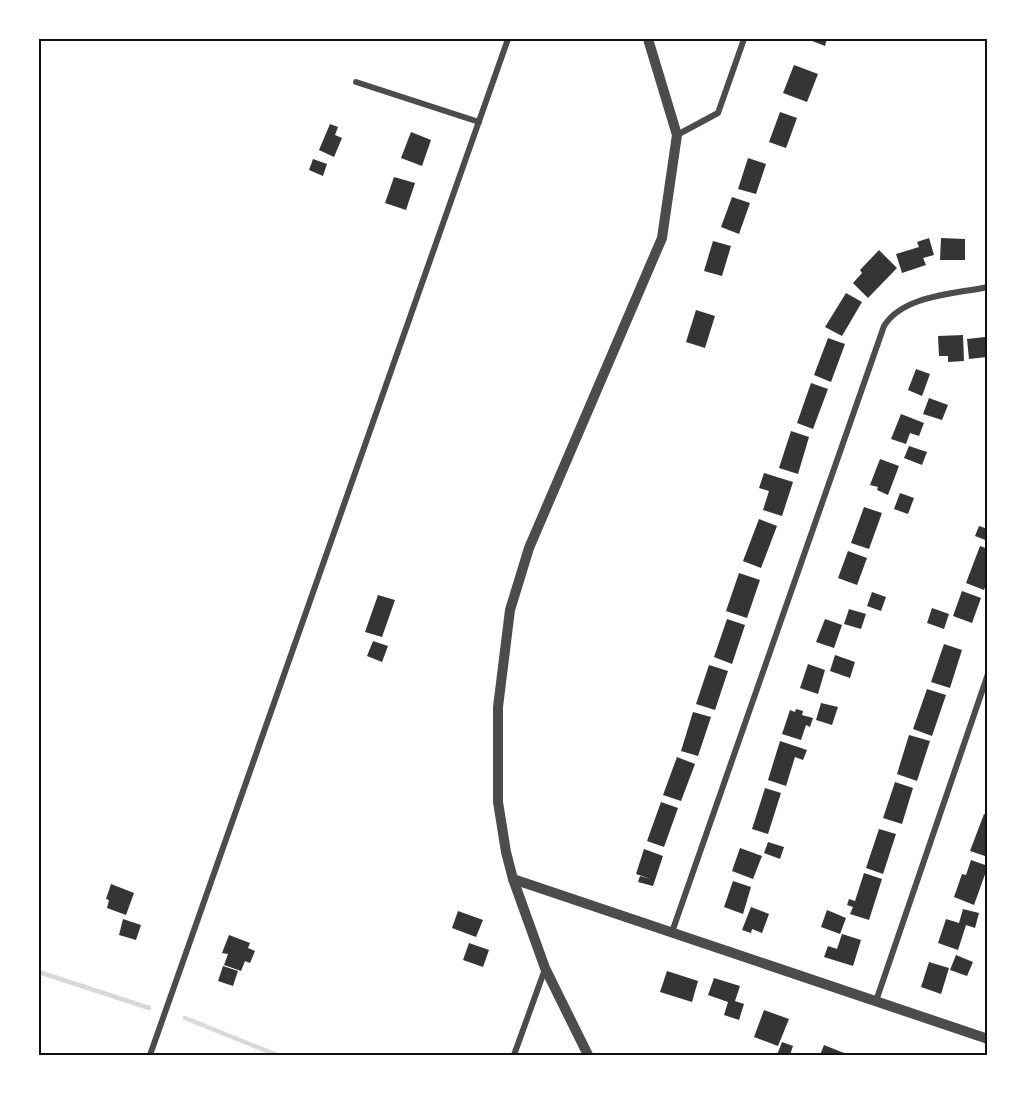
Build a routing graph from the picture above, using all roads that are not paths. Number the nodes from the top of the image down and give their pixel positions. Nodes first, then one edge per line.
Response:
1 (508, 39) edge
2 (648, 39) edge
3 (744, 39) edge
4 (356, 82) dead end
5 (479, 122) junction
6 (677, 135) junction
7 (988, 288) edge
8 (988, 674) edge
9 (513, 879) junction
10 (672, 932) junction
11 (545, 968) junction
12 (876, 1000) junction
13 (988, 1039) edge
14 (150, 1055) edge
15 (513, 1055) edge
16 (588, 1055) edge

1 - 5 street
2 - 6 street
3 - 6 street
4 - 5 street
5 - 14 street
6 - 9 street
7 - 10 street
8 - 12 street
9 - 10 street
9 - 11 street
10 - 12 street
11 - 15 street
11 - 16 street
12 - 13 street

